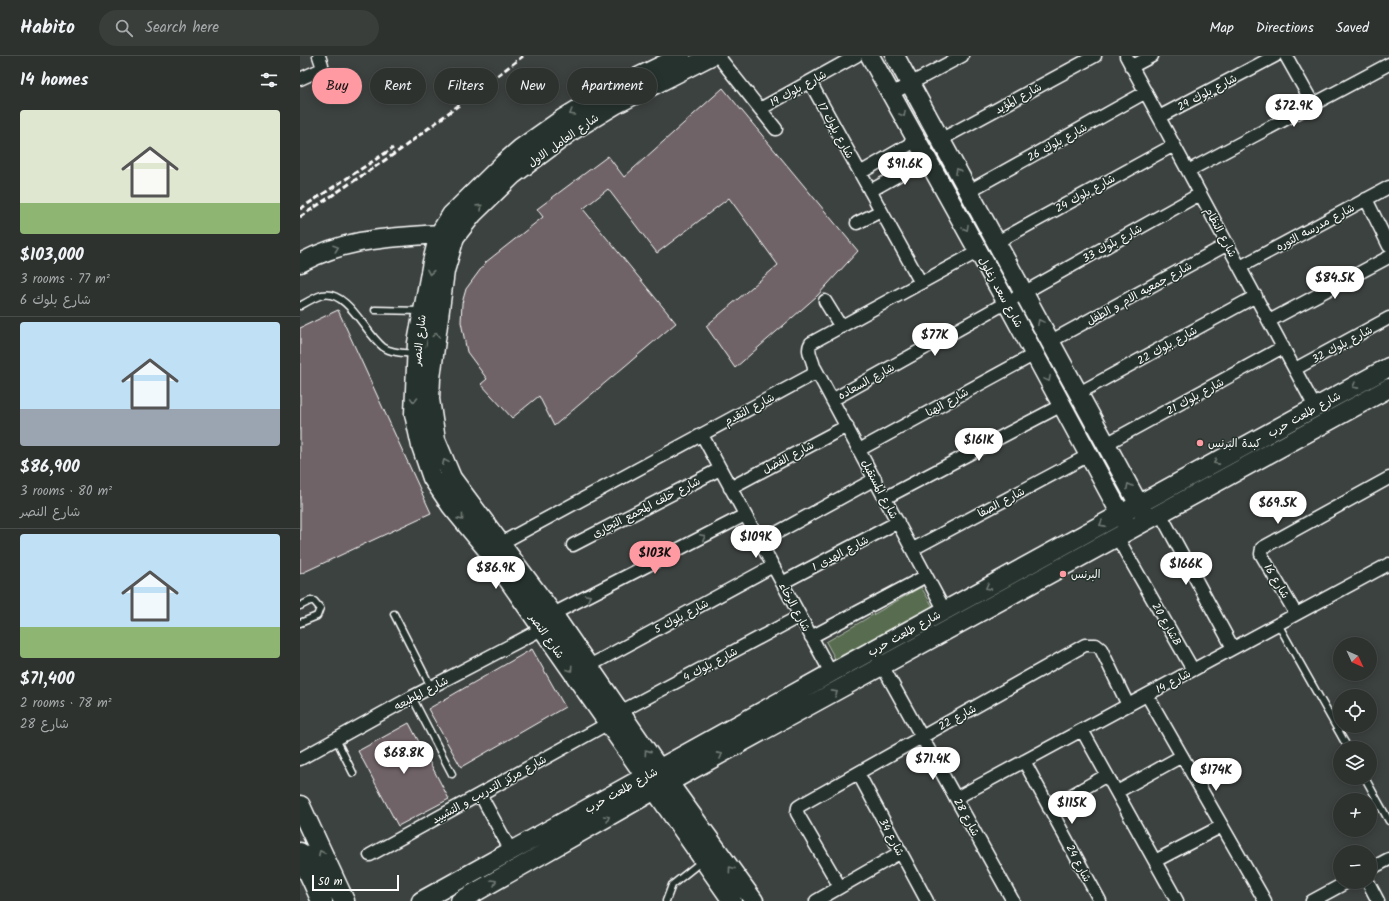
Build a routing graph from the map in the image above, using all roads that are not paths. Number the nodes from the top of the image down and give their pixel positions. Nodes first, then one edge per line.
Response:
1 (319, 56) edge
2 (682, 56) edge
3 (711, 56) edge
4 (718, 56) edge
5 (856, 56) edge
6 (870, 56) edge
7 (895, 56) edge
8 (962, 56) edge
9 (1095, 56) edge
10 (1152, 56) edge
11 (1275, 56) edge
12 (1286, 56) edge
13 (1129, 61) edge
14 (1389, 64) edge
15 (300, 79) edge
16 (810, 82) junction
17 (910, 84) junction
18 (1146, 92) junction
19 (891, 94) junction
20 (1313, 104) junction
21 (760, 109) junction
22 (1159, 117) junction
23 (776, 129) dead end
24 (917, 140) junction
25 (940, 140) junction
26 (1174, 145) junction
27 (927, 159) junction
28 (1188, 171) junction
29 (860, 172) junction
30 (1389, 187) edge
31 (870, 191) junction
32 (969, 191) junction
33 (1200, 194) junction
34 (1366, 199) junction
35 (881, 211) junction
36 (857, 223) dead end
37 (447, 235) junction
38 (997, 242) junction
39 (1228, 244) junction
40 (1389, 246) edge
41 (978, 251) junction
42 (1389, 257) edge
43 (300, 264) edge
44 (1240, 267) junction
45 (921, 283) junction
46 (1024, 292) junction
47 (1256, 296) junction
48 (825, 301) dead end
49 (1007, 303) junction
50 (300, 306) edge
51 (375, 310) dead end
52 (422, 311) junction
53 (1389, 318) edge
54 (1269, 321) junction
55 (841, 327) junction
56 (1051, 341) junction
57 (1283, 347) junction
58 (1034, 354) junction
59 (417, 355) junction
60 (1389, 367) edge
61 (815, 368) junction
62 (1294, 369) junction
63 (1389, 388) edge
64 (1079, 393) junction
65 (832, 400) junction
66 (1062, 405) junction
67 (1315, 407) junction
68 (847, 426) junction
69 (702, 435) junction
70 (1106, 444) junction
71 (859, 450) junction
72 (1089, 455) junction
73 (720, 469) junction
74 (1389, 478) edge
75 (875, 479) junction
76 (730, 488) junction
77 (885, 498) junction
78 (1139, 504) junction
79 (1121, 514) junction
80 (745, 515) junction
81 (1154, 517) junction
82 (898, 522) junction
83 (1123, 533) junction
84 (760, 542) junction
85 (573, 545) dead end
86 (495, 547) junction
87 (913, 549) junction
88 (1389, 564) edge
89 (773, 566) junction
90 (926, 576) junction
91 (782, 584) junction
92 (300, 606) edge
93 (945, 610) junction
94 (394, 614) dead end
95 (553, 614) junction
96 (1296, 614) junction
97 (800, 616) junction
98 (301, 622) edge
99 (1278, 624) junction
100 (542, 629) junction
101 (811, 637) junction
102 (1233, 648) junction
103 (873, 650) junction
104 (589, 666) junction
105 (883, 667) junction
106 (1193, 670) junction
107 (831, 673) junction
108 (432, 687) junction
109 (1147, 694) junction
110 (412, 697) junction
111 (1128, 705) junction
112 (614, 718) junction
113 (1082, 730) junction
114 (922, 737) junction
115 (336, 739) junction
116 (1344, 741) edge
117 (1182, 756) junction
118 (300, 759) edge
119 (1024, 761) junction
120 (353, 773) dead end
121 (858, 773) junction
122 (452, 774) dead end
123 (1107, 775) junction
124 (657, 779) junction
125 (1369, 785) edge
126 (1117, 792) junction
127 (480, 794) junction
128 (956, 798) junction
129 (300, 806) edge
130 (1049, 808) junction
131 (1389, 821) edge
132 (1222, 826) junction
133 (511, 851) junction
134 (901, 852) junction
135 (300, 853) edge
136 (370, 855) dead end
137 (1389, 859) edge
138 (704, 860) junction
139 (1155, 861) junction
140 (1377, 865) edge
141 (840, 887) junction
142 (1335, 889) edge
143 (1372, 889) edge
144 (339, 898) edge
145 (467, 899) edge
146 (1315, 900) edge
147 (421, 901) edge
148 (666, 901) edge
149 (732, 901) edge
150 (754, 901) edge
151 (816, 901) edge
152 (927, 901) edge
153 (1013, 901) edge
154 (1100, 901) edge
155 (1177, 901) edge
156 (1266, 901) edge
157 (1378, 901) edge

1 - 15 street
2 -> 37 street, شارع العامل الاول
37 -> 3 street, شارع العامل الاول
4 - 21 street
5 - 16 street, شارع بلوك 19
6 - 19 street, شارع سعد زغلول
7 - 17 street, شارع سعد زغلول
8 - 17 street
9 - 25 street, شارع المؤيد
10 - 13 street
11 - 22 street, شارع بلوك 29
12 - 20 street
13 - 18 street, شارع النظام
14 - 20 street
16 - 21 street, شارع بلوك 19
16 - 29 street, شارع بلوك 17
17 - 19 street
17 - 25 street, شارع سعد زغلول
18 - 22 street, شارع النظام
18 - 32 street, شارع بلوك 26
19 -> 24 street, شارع سعد زغلول
20 - 28 street
21 - 23 street
22 - 26 street, شارع النظام
24 - 27 street, شارع سعد زغلول
24 - 29 street
32 -> 25 street, شارع سعد زغلول
26 - 28 street, شارع النظام
26 - 38 street, شارع بلوك 24
27 - 31 street
27 -> 41 street, شارع سعد زغلول
28 - 33 street, شارع النظام
29 - 31 street, شارع بلوك 17
30 - 34 street, شارع مدرسه الثوره
31 - 35 street, شارع بلوك 17
32 - 38 street, شارع سعد زغلول
33 - 39 street, شارع النظام
33 - 46 street, شارع بلوك 33
34 - 40 street
34 - 44 street, شارع مدرسه الثوره
35 - 36 street
35 - 45 street, شارع بلوك 17
43 -> 37 street
37 -> 52 street, شارع النصر
86 -> 37 street, شارع النصر
38 - 46 street, شارع سعد زغلول
39 - 44 street, شارع النظام
39 - 56 street, شارع جمعيه الام و الطفل
41 - 45 street
41 - 49 street, شارع سعد زغلول
42 - 54 street
44 - 47 street, شارع النظام
45 - 55 street
46 - 49 street, شارع السعاده
56 -> 46 street, شارع سعد زغلول
47 - 54 street, شارع النظام
47 - 64 street, شارع بلوك 22
48 - 55 street
49 - 58 street, شارع سعد زغلول
49 - 65 street, شارع السعاده
50 - 59 lane
51 - 52 lane
52 - 59 street, شارع النصر
53 - 62 street, شارع بلوك 32
54 - 57 street, شارع النظام
55 - 61 street
56 - 64 street, شارع سعد زغلول
57 - 62 street, شارع النظام
57 - 70 street, شارع بلوك 21
58 -> 66 street, شارع سعد زغلول
58 - 71 street, شارع الهنا
59 -> 86 street, شارع النصر
60 -> 67 street, شارع طلعت حرب
61 - 65 street, شارع المستقبل
61 - 69 street, شارع التقدم
62 - 67 street, شارع النظام
63 - 81 street, شارع طلعت حرب
64 - 70 street, شارع سعد زغلول
65 - 68 street, شارع المستقبل
66 - 72 street, شارع سعد زغلول
66 - 77 street
67 -> 78 street, شارع طلعت حرب
68 - 71 street, شارع المستقبل
68 - 76 street, شارع الفضل
69 - 73 street, شارع الرخاء
69 - 86 street, شارع التقدم
78 -> 70 street, شارع سعد زغلول
71 - 75 street, شارع المستقبل
72 - 79 street, شارع سعد زغلول
72 - 87 street, شارع الصفا
73 - 76 street, شارع الرخاء
73 - 85 street, شارع خلف المجمع التجارى
74 - 96 street, شارع 16
75 - 77 street, شارع المستقبل
75 - 84 street
76 - 80 street, شارع الرخاء
77 - 82 street, شارع المستقبل
78 - 79 street, شارع طلعت حرب
78 - 81 street, شارع سعد زغلول
79 - 83 street, شارع سعد زغلول
79 -> 93 street, شارع طلعت حرب
80 - 84 street, شارع الرخاء
95 -> 80 street
81 - 83 street, شارع طلعت حرب
81 - 102 street
82 - 87 street, شارع المستقبل
82 - 91 street, شارع الهدى 1
83 - 105 street, شارع طلعت حرب
83 - 106 street, شارع 20B
84 - 89 street, شارع الرخاء
86 - 95 street, شارع النصر
86 - 100 street, شارع النصر
87 - 90 street, شارع المستقبل
88 - 96 street, شارع 14
89 - 91 street, شارع الرخاء
89 - 104 street, شارع بلوك 5
90 - 93 street, شارع المستقبل
90 - 101 street
91 - 97 street, شارع الرخاء
92 - 98 lane
93 - 103 street, شارع طلعت حرب
94 - 108 lane
95 - 104 street, شارع النصر
96 - 99 street, شارع 14
97 - 101 street, شارع الرخاء
97 - 112 street, شارع بلوك 4
99 - 102 street, شارع 14
99 - 116 lane
100 - 108 street, شارع المطبعه
100 -> 112 street, شارع النصر
101 - 107 street, شارع الرخاء
102 - 106 street, شارع 14
103 - 105 street, شارع 28
103 - 107 street, شارع طلعت حرب
104 - 112 street, شارع النصر
105 - 114 street, شارع 28
124 -> 105 street, شارع طلعت حرب
106 - 109 street, شارع 14
107 - 124 street, شارع طلعت حرب
108 - 110 street, شارع المطبعه
109 - 111 street, شارع 14
109 - 117 street
110 - 115 street, شارع المطبعه
110 - 122 lane
111 - 113 street, شارع 14
111 - 114 street, شارع 22
112 - 124 street, شارع النصر
112 - 127 street, شارع مركز التدريب و التشييد
113 - 119 street, شارع 14
113 - 123 street
114 - 121 street, شارع 22
114 - 128 street, شارع 28
115 - 118 street, شارع المطبعه
115 - 120 lane
117 - 126 street
117 - 132 street
119 - 128 street, شارع 14
119 - 130 street, شارع 24
121 - 134 street, شارع 34
121 - 141 street, شارع 22
123 - 126 street
123 - 130 street
124 - 133 street, شارع طلعت حرب
124 - 138 street, شارع النصر
145 -> 124 street, شارع طلعت حرب
150 -> 124 street, شارع النصر
125 - 131 lane
126 - 139 street
127 - 133 street
127 - 136 street, شارع مركز التدريب و التشييد
128 - 153 street, شارع 28
144 -> 129 main road
130 - 154 street, شارع 24
132 - 139 street
132 - 156 street
133 - 147 street, شارع طلعت حرب
134 - 141 street
134 - 152 street, شارع 34
135 - 144 main road
137 - 140 street
138 - 148 lane
138 - 149 street, شارع النصر
139 - 155 street
141 - 151 street
142 - 146 street
143 - 157 street

